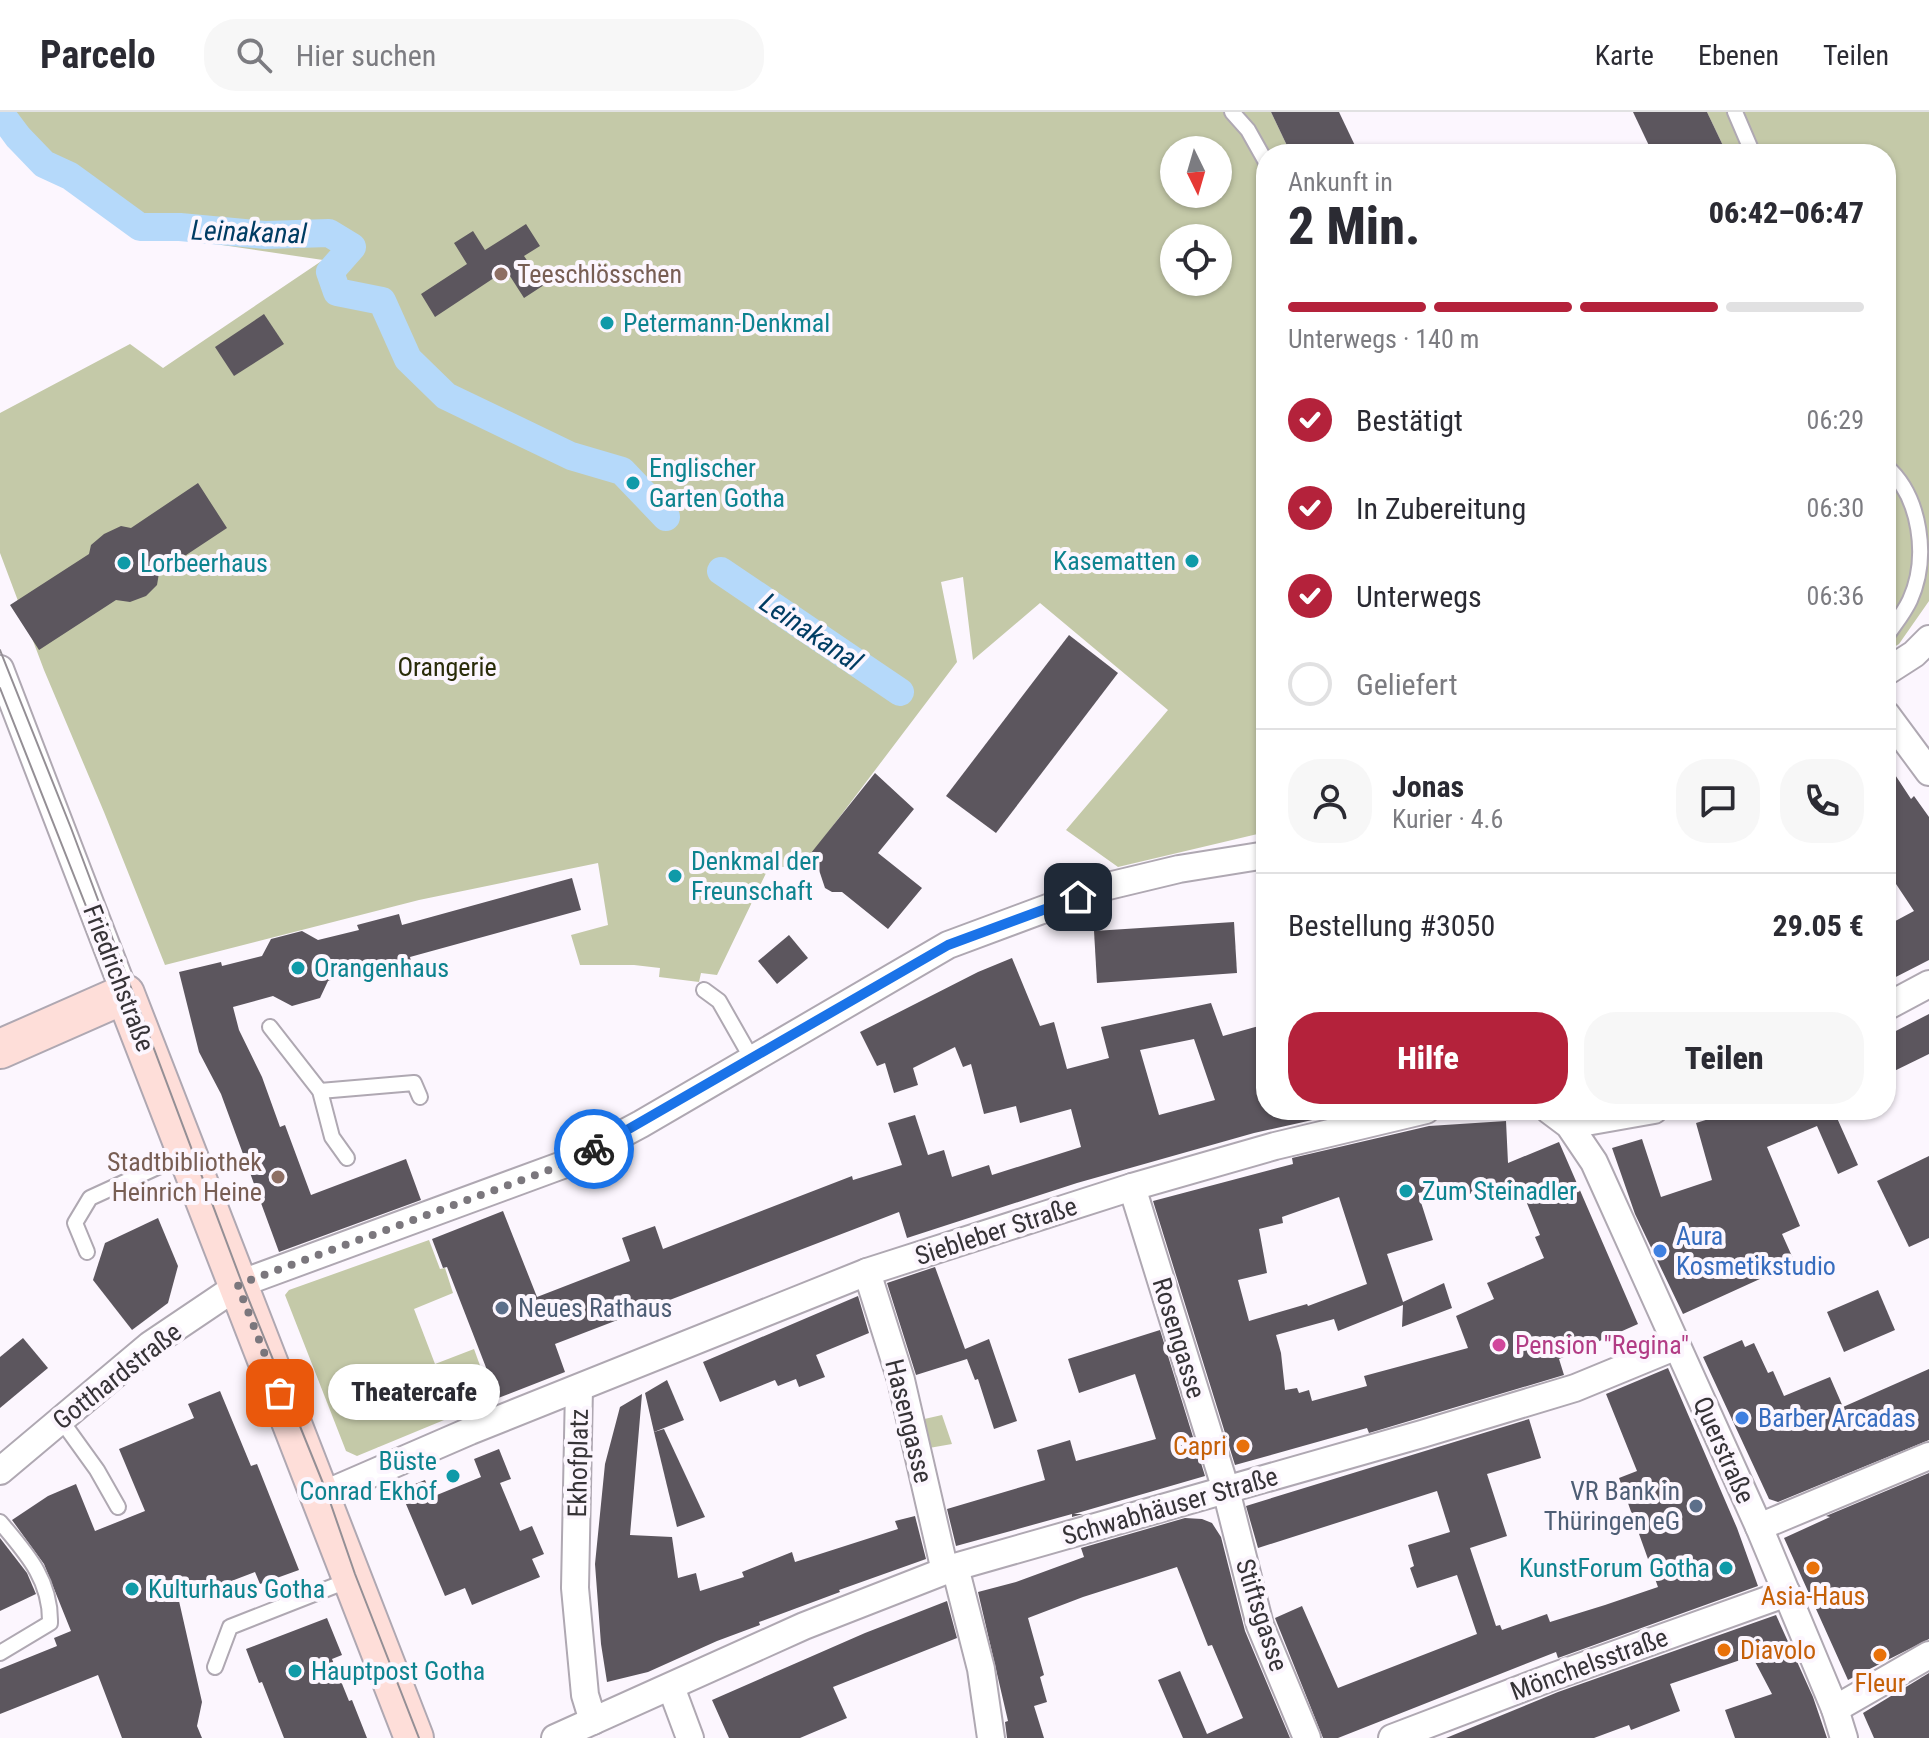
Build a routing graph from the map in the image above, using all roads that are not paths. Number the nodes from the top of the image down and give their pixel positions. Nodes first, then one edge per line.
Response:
1 (1232, 112) edge
2 (1735, 112) edge
3 (1256, 144) edge
4 (1749, 144) edge
5 (1896, 475) edge
6 (1896, 621) edge
7 (1929, 639) edge
8 (1896, 666) edge
9 (0, 669) edge
10 (1896, 727) edge
11 (1929, 772) edge
12 (1256, 857) edge
13 (1929, 984) edge
14 (704, 990) dead end
15 (125, 994) junction
16 (1896, 1002) edge
17 (270, 1027) dead end
18 (0, 1049) edge
19 (752, 1059) junction
20 (320, 1091) junction
21 (420, 1097) dead end
22 (1384, 1120) edge
23 (1561, 1120) edge
24 (187, 1154) junction
25 (347, 1158) dead end
26 (1132, 1187) junction
27 (87, 1252) dead end
28 (867, 1272) junction
29 (238, 1286) junction
30 (1677, 1346) junction
31 (579, 1388) junction
32 (61, 1420) junction
33 (1929, 1456) edge
34 (0, 1471) edge
35 (1226, 1490) junction
36 (320, 1496) junction
37 (118, 1507) dead end
38 (0, 1522) edge
39 (1759, 1527) junction
40 (950, 1569) junction
41 (352, 1579) junction
42 (1787, 1593) junction
43 (0, 1653) edge
44 (1929, 1655) edge
45 (215, 1667) dead end
46 (671, 1687) junction
47 (1835, 1709) junction
48 (593, 1721) junction
49 (414, 1738) edge
50 (555, 1738) edge
51 (690, 1738) edge
52 (991, 1738) edge
53 (1307, 1738) edge
54 (1392, 1738) edge
55 (1844, 1738) edge

1 - 3 lane
2 - 4 lane
5 - 6 lane
7 - 8 street
9 - 15 street, Friedrichstraße
10 - 11 street
12 - 19 street, Gotthardstraße
13 - 16 street
14 - 19 lane
15 - 18 main road
15 - 24 main road, Friedrichstraße
17 - 20 lane
19 - 29 street, Gotthardstraße
20 - 21 lane
20 - 25 lane
22 - 26 street, Siebleber Straße
23 - 30 street, Querstraße
24 - 27 lane
24 - 29 main road, Friedrichstraße
26 - 28 street, Siebleber Straße
26 - 35 street, Rosengasse
28 - 31 street, Siebleber Straße
28 - 40 street, Hasengasse
29 - 32 street, Gotthardstraße
29 - 36 main road
30 - 35 street, Schwabhäuser Straße
30 - 39 street, Querstraße
31 - 36 street, Ekhofplatz
31 - 48 street, Ekhofplatz
32 - 34 street, Gotthardstraße
32 - 37 lane
33 - 39 street
35 - 40 street, Schwabhäuser Straße
35 - 53 street, Stiftsgasse
36 - 41 main road
38 - 43 lane
39 - 42 street, Querstraße
40 - 46 street, Schwabhäuser Straße
40 - 52 street, Hasengasse
41 - 45 lane
41 - 49 main road
42 - 47 street, Querstraße
42 - 54 street, Mönchelsstraße
44 - 47 street
46 - 48 street
46 - 51 street
47 - 55 street, Querstraße
48 - 50 street

